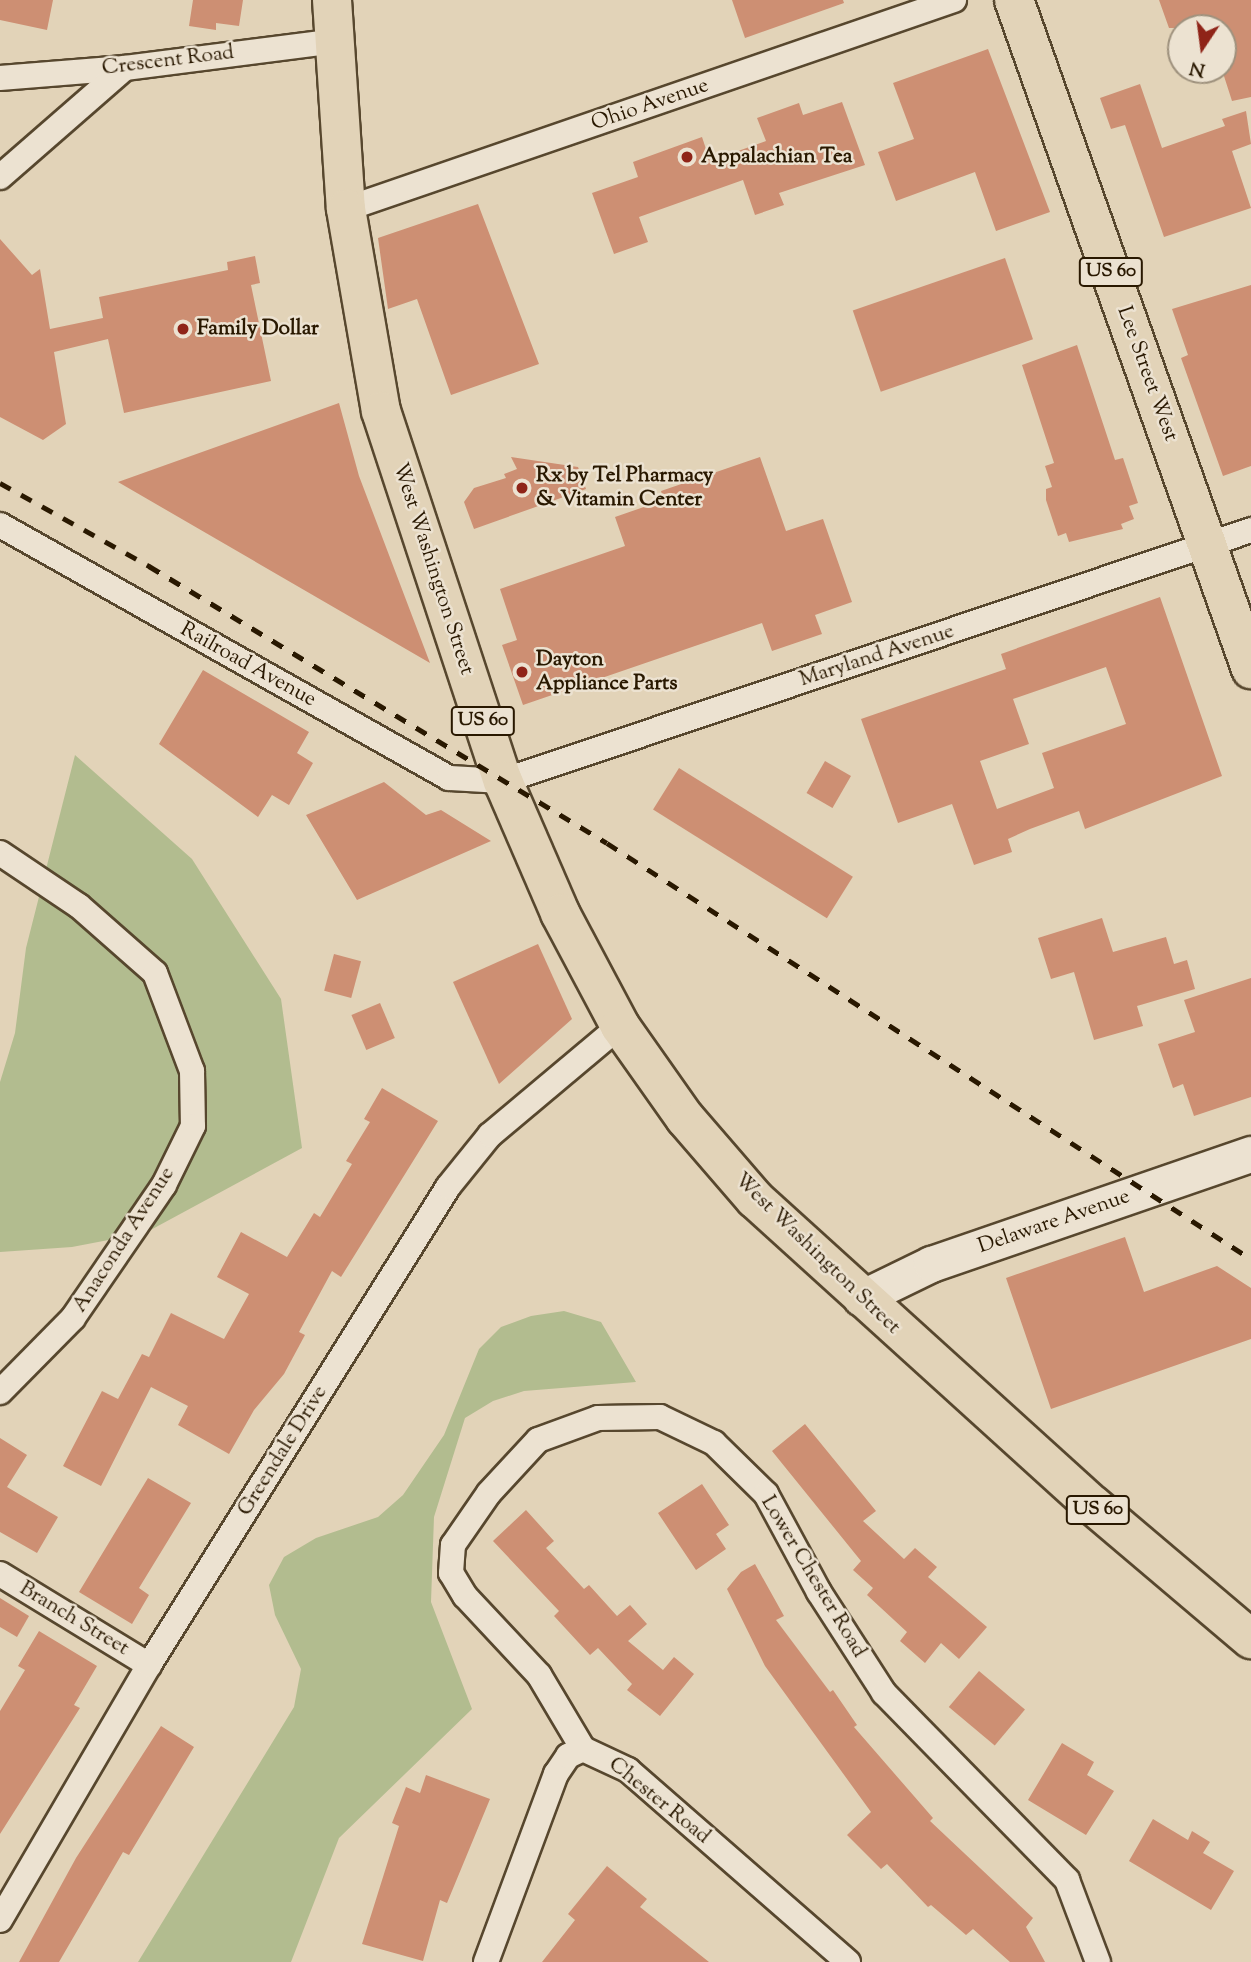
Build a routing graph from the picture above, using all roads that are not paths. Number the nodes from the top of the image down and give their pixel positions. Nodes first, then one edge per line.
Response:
1 (332, 0) edge
2 (954, 0) edge
3 (1014, 0) edge
4 (335, 41) junction
5 (125, 68) junction
6 (0, 78) edge
7 (0, 177) edge
8 (346, 209) junction
9 (0, 526) edge
10 (1251, 530) edge
11 (1208, 545) junction
12 (1251, 670) edge
13 (503, 781) junction
14 (0, 853) edge
15 (620, 1026) junction
16 (1251, 1154) edge
17 (860, 1298) junction
18 (0, 1392) edge
19 (0, 1574) edge
20 (1251, 1639) edge
21 (149, 1665) junction
22 (583, 1749) junction
23 (0, 1920) edge
24 (486, 1962) edge
25 (848, 1962) edge
26 (1098, 1962) edge

1 - 4 main road, West Washington Street / US 60
2 - 8 street, Ohio Avenue
3 - 11 main road, Lee Street West / US 60
4 - 5 street, Crescent Road
4 - 8 main road, West Washington Street / US 60
5 - 6 street, Crescent Road
5 - 7 street
8 - 13 main road, West Washington Street / US 60
9 - 13 street, Railroad Avenue
10 - 11 street, Maryland Avenue
11 - 12 main road, Lee Street West / US 60
11 - 13 street, Maryland Avenue
13 - 15 main road, West Washington Street / US 60
14 - 18 street, Anaconda Avenue
15 - 17 main road, West Washington Street / US 60
15 - 21 street, Greendale Drive
16 - 17 main road, Delaware Avenue
17 - 20 main road, West Washington Street / US 60
19 - 21 street, Branch Street
21 - 23 street, Greendale Drive
22 - 24 street, Chester Road
22 - 25 street, Chester Road
22 - 26 street, Lower Chester Road

